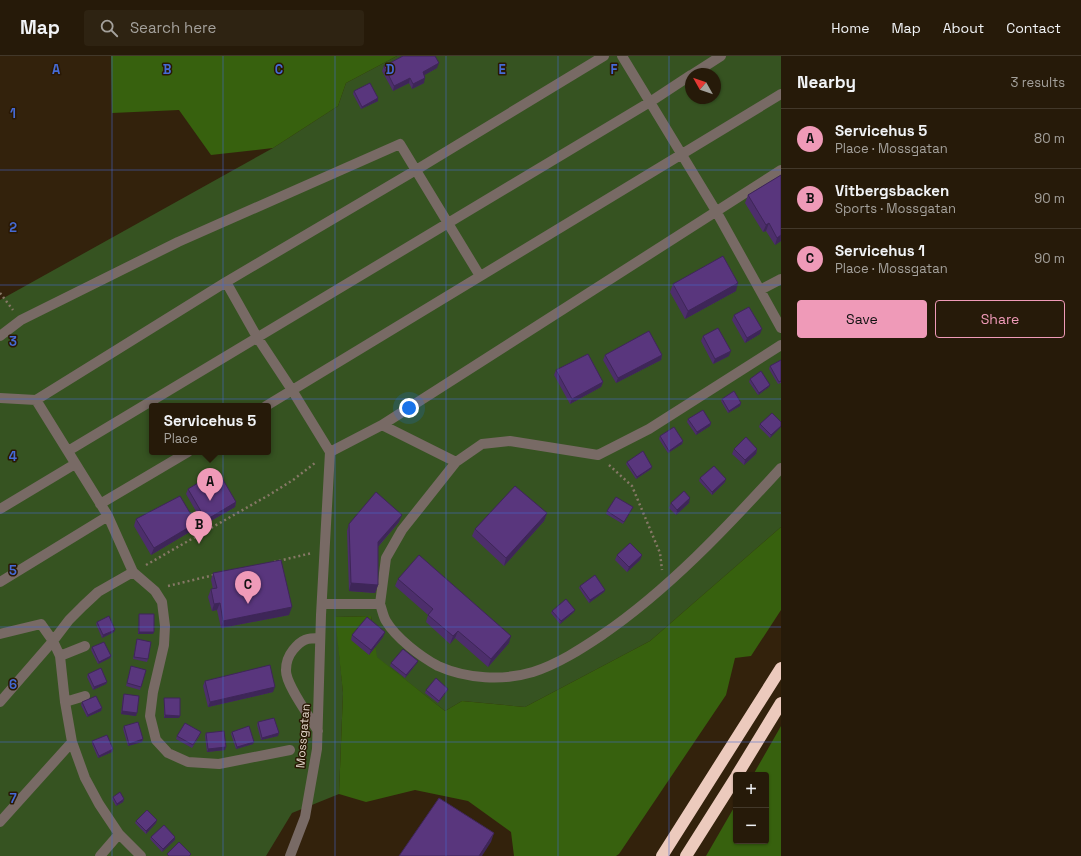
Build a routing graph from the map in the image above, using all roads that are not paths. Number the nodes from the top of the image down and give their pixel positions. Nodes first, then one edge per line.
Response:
1 (604, 56) edge
2 (622, 56) edge
3 (721, 56) edge
4 (703, 68) edge
5 (685, 80) edge
6 (781, 94) edge
7 (650, 102) junction
8 (681, 154) junction
9 (416, 170) junction
10 (781, 170) edge
11 (716, 211) junction
12 (448, 223) junction
13 (480, 276) junction
14 (781, 279) edge
15 (226, 282) junction
16 (760, 290) junction
17 (781, 328) edge
18 (0, 336) edge
19 (257, 337) junction
20 (781, 345) edge
21 (292, 390) junction
22 (0, 398) edge
23 (36, 400) junction
24 (271, 403) edge
25 (382, 425) junction
26 (68, 451) junction
27 (330, 452) junction
28 (183, 455) edge
29 (456, 462) junction
30 (76, 464) junction
31 (781, 468) edge
32 (100, 504) junction
33 (0, 508) edge
34 (108, 516) junction
35 (133, 572) junction
36 (0, 582) edge
37 (323, 604) junction
38 (380, 604) junction
39 (0, 634) edge
40 (320, 638) junction
41 (53, 641) junction
42 (85, 646) dead end
43 (60, 656) junction
44 (781, 668) edge
45 (85, 696) dead end
46 (0, 702) edge
47 (65, 702) junction
48 (781, 703) edge
49 (318, 730) junction
50 (72, 742) junction
51 (290, 750) dead end
52 (739, 772) edge
53 (733, 782) edge
54 (0, 822) edge
55 (119, 834) junction
56 (100, 856) edge
57 (141, 856) edge
58 (290, 856) edge
59 (662, 856) edge
60 (686, 856) edge

1 - 9 street
2 - 7 street
3 - 4 street
5 - 7 street
6 - 8 street
7 - 8 street
7 - 12 street
8 - 11 street
8 - 13 street
9 - 12 street
9 - 15 street
9 - 18 street
10 - 11 street
11 - 16 street
11 - 25 street
12 - 13 street
12 - 19 street
13 - 21 street
14 - 16 street
15 - 19 street
15 - 23 street
16 - 17 street
19 - 21 street
19 - 26 street
20 - 29 street
21 - 24 street
21 - 27 street
22 - 23 street
23 - 26 street
25 - 27 street
25 - 29 street
26 - 30 street
27 - 37 street, Mossgatan
28 - 32 street
29 - 38 street
30 - 32 street
30 - 33 street
31 - 38 street
32 - 34 street
34 - 35 street
34 - 36 street
35 - 41 street
35 - 51 street
37 - 38 street
37 - 40 street, Mossgatan
39 - 41 street
40 - 49 street, Mossgatan
40 - 49 street
41 - 43 street
41 - 46 street
42 - 43 street
43 - 47 street
44 - 59 highway
45 - 47 street
47 - 50 street
48 - 52 highway
49 - 58 street, Mossgatan
50 - 54 street
50 - 55 street
53 - 60 highway
55 - 56 street
55 - 57 street

